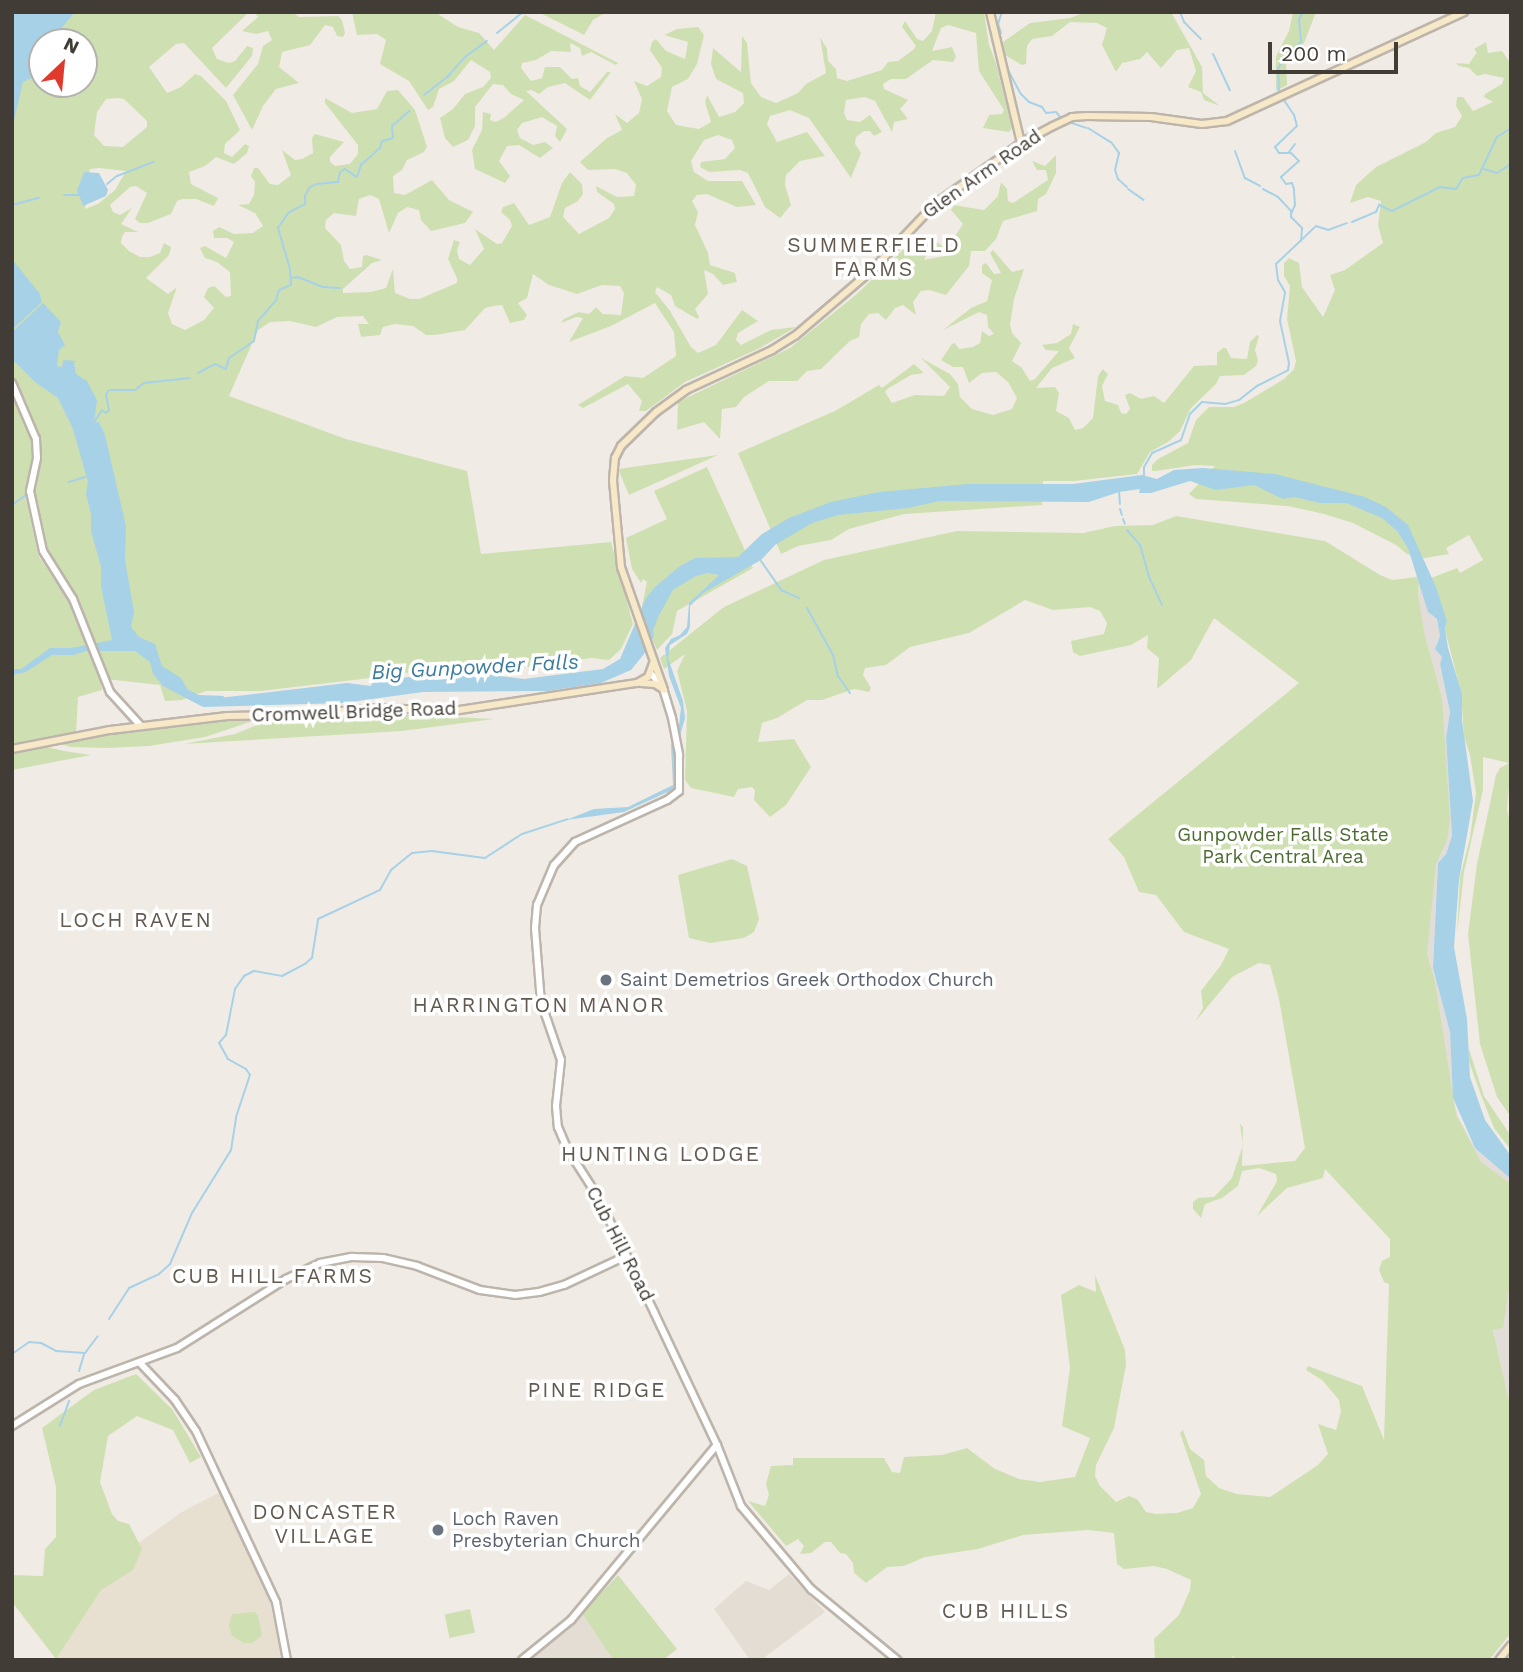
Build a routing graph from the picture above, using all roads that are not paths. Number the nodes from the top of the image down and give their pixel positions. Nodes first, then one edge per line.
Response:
1 (990, 12) edge
2 (1464, 12) edge
3 (1021, 143) junction
4 (12, 383) edge
5 (652, 658) junction
6 (650, 673) junction
7 (637, 683) junction
8 (664, 690) junction
9 (141, 726) junction
10 (12, 749) edge
11 (626, 1256) junction
12 (140, 1363) junction
13 (12, 1426) edge
14 (717, 1445) junction
15 (1511, 1645) edge
16 (287, 1660) edge
17 (522, 1660) edge
18 (897, 1660) edge
19 (1499, 1660) edge

1 - 3 main road
2 - 3 main road, Glen Arm Road
3 - 5 main road, Glen Arm Road
4 - 9 street
5 - 6 main road
5 - 8 main road, Glen Arm Road
6 - 7 main road, Cromwell Bridge Road
6 - 8 street, Cub Hill Road
7 - 8 main road
7 - 9 main road, Cromwell Bridge Road
8 - 11 street, Cub Hill Road
9 - 10 main road, Cromwell Bridge Road
11 - 12 street
11 - 14 street, Cub Hill Road
12 - 13 street
12 - 16 street
14 - 17 street
14 - 18 street, Cub Hill Road
15 - 19 main road

